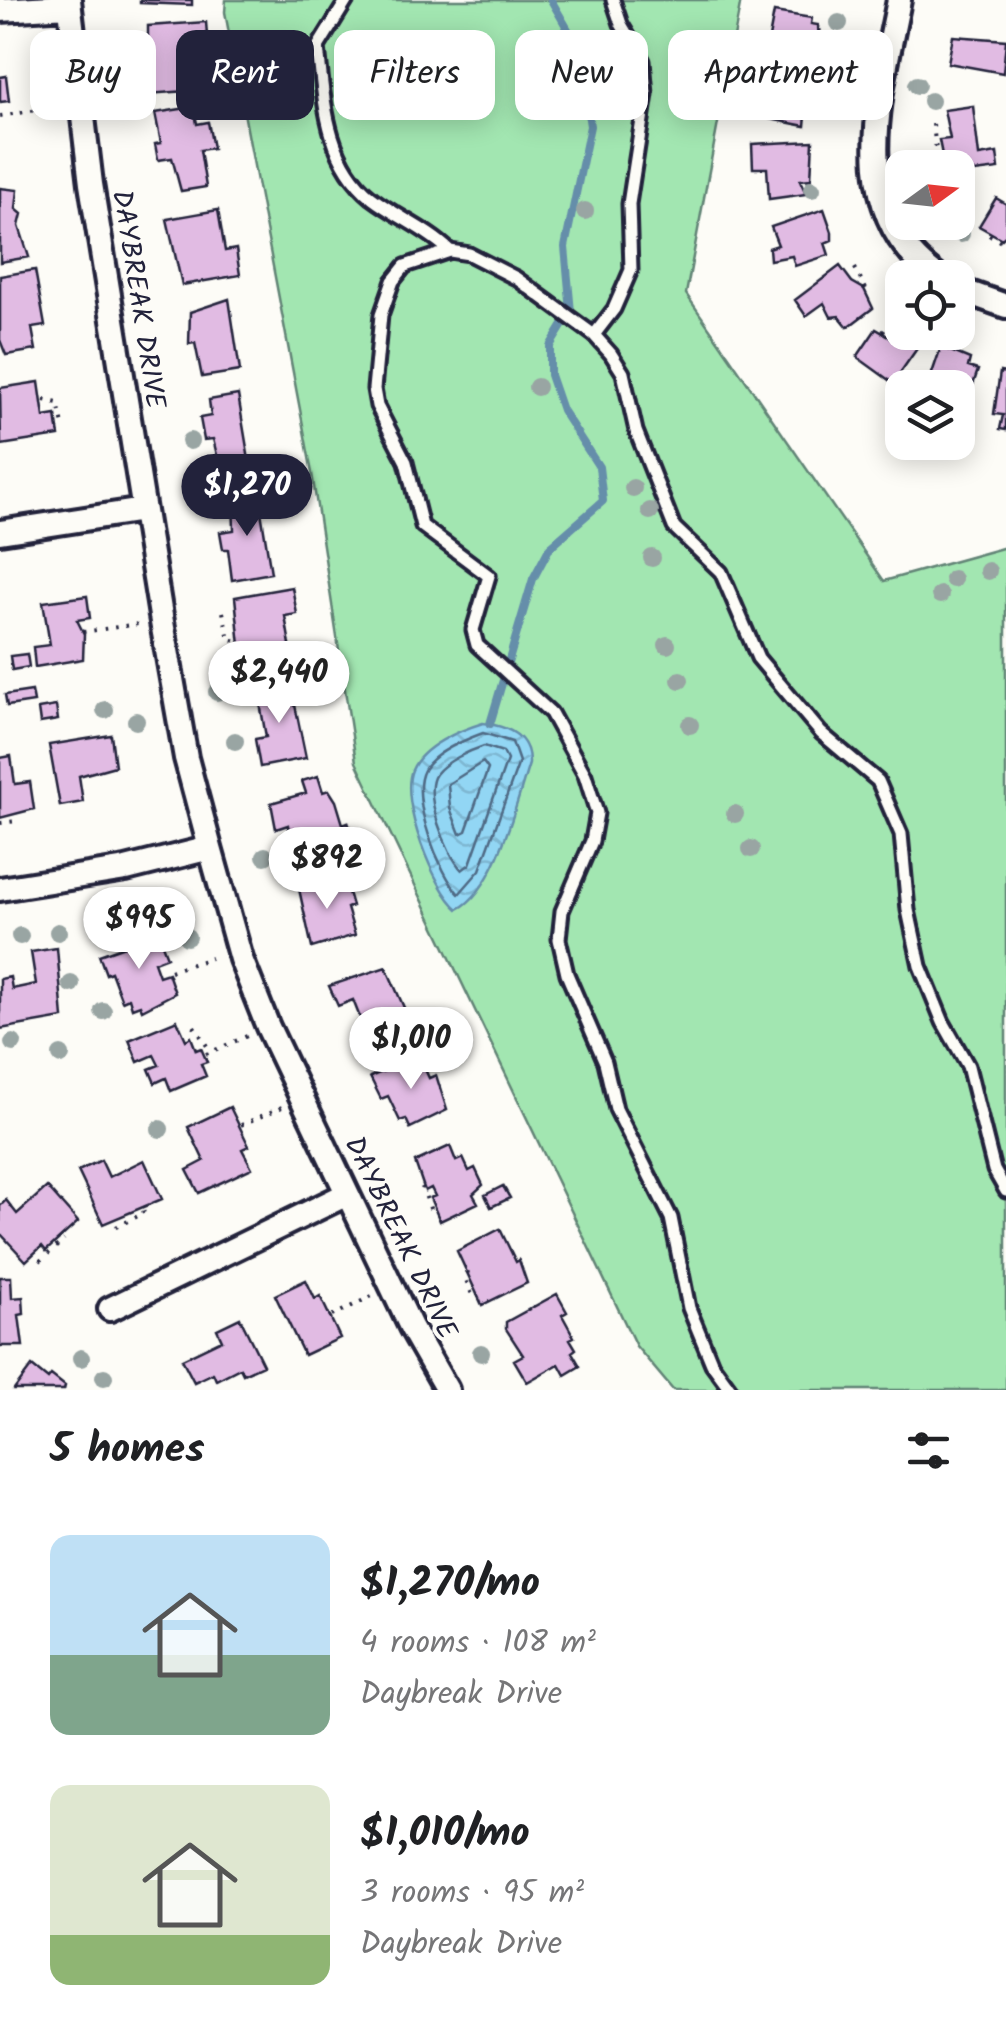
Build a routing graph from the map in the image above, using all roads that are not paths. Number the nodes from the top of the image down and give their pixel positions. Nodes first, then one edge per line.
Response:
1 (346, 0) edge
2 (613, 0) edge
3 (898, 0) edge
4 (69, 3) edge
5 (0, 10) edge
6 (450, 251) junction
7 (920, 260) edge
8 (975, 295) edge
9 (1006, 306) edge
10 (594, 336) junction
11 (144, 510) junction
12 (0, 532) edge
13 (210, 848) junction
14 (0, 889) edge
15 (1006, 1191) edge
16 (347, 1194) junction
17 (110, 1309) dead end
18 (447, 1390) edge
19 (731, 1390) edge

1 - 6 lane
2 - 10 lane
3 - 7 street
4 - 5 street
4 - 11 street, DAYBREAK DRIVE
6 - 10 lane
6 - 19 lane
8 - 9 street
10 - 15 lane
11 - 12 street
11 - 13 street, DAYBREAK DRIVE
13 - 14 street
13 - 16 street, DAYBREAK DRIVE
16 - 17 street
16 - 18 street, DAYBREAK DRIVE

